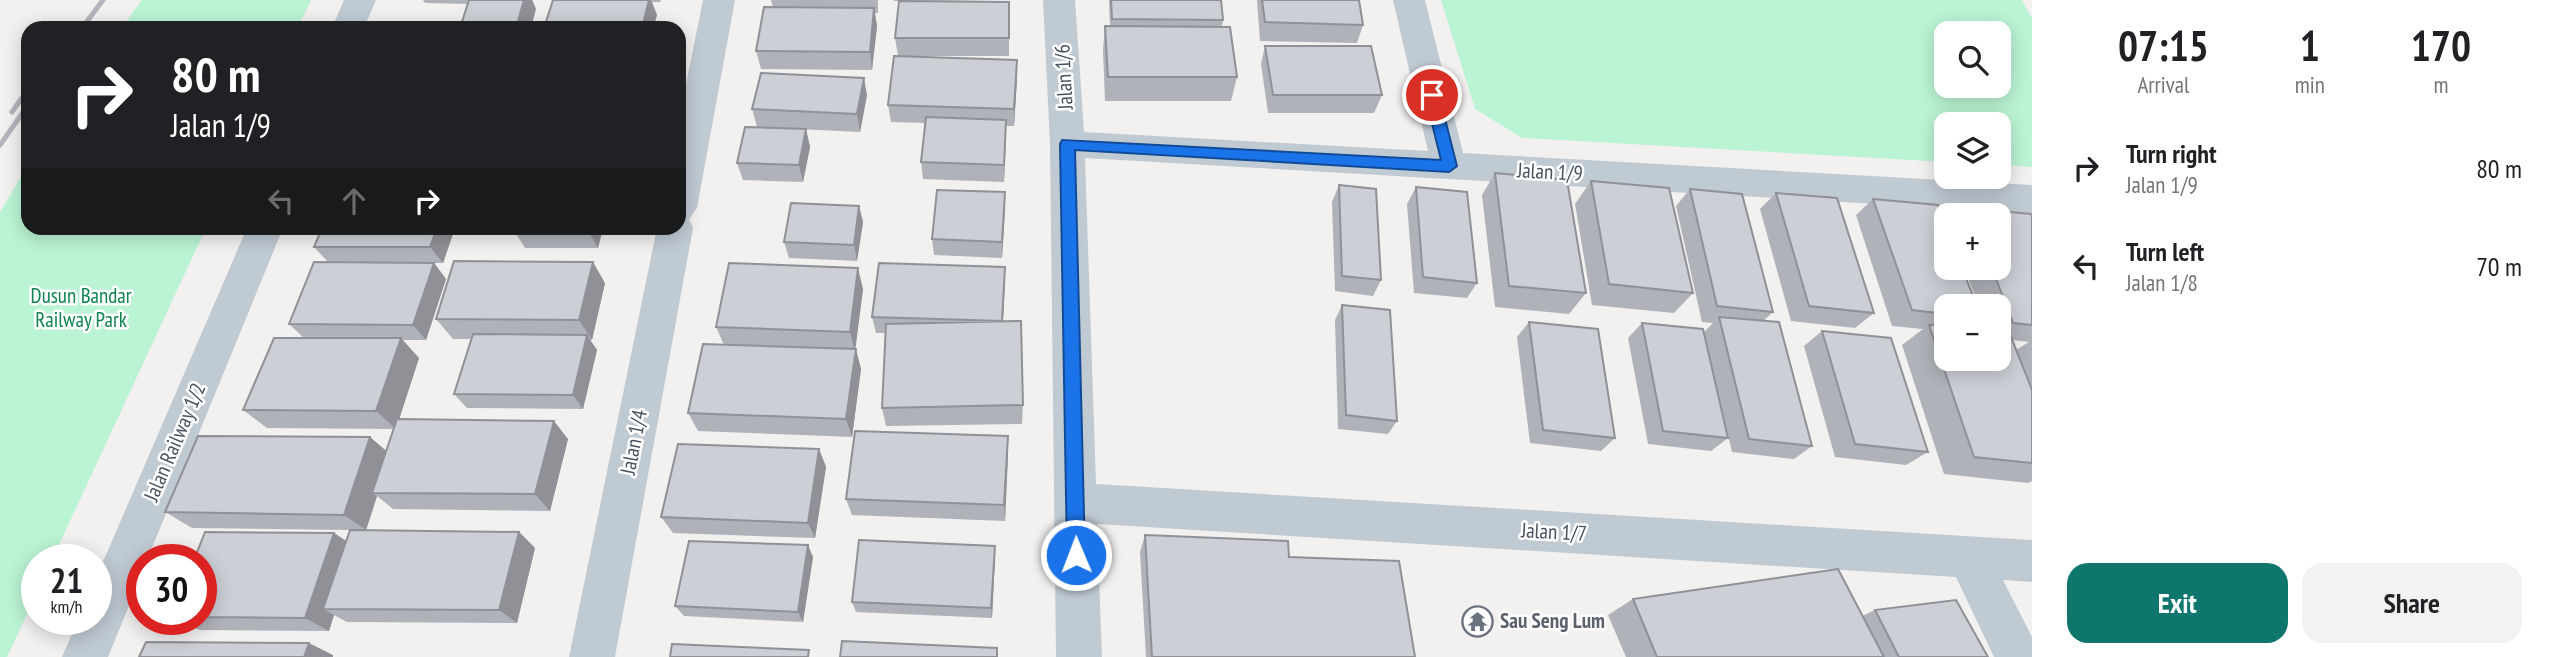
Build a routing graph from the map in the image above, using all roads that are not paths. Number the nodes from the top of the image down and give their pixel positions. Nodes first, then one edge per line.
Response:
1 (360, 0) edge
2 (719, 0) edge
3 (1059, 0) edge
4 (1409, 0) edge
5 (351, 21) edge
6 (1068, 144) junction
7 (1449, 166) junction
8 (686, 172) edge
9 (2032, 199) edge
10 (262, 235) edge
11 (674, 235) edge
12 (1075, 503) junction
13 (1969, 558) junction
14 (2032, 561) edge
15 (85, 657) edge
16 (592, 657) edge
17 (1079, 657) edge
18 (2018, 657) edge

1 - 5 street
2 - 8 street
3 - 6 street, Jalan 1/6
4 - 7 street
6 - 7 street, Jalan 1/9
6 - 12 street, Jalan 1/6
7 - 9 street, Jalan 1/9
10 - 15 street, Jalan Railway 1/2
11 - 16 street, Jalan 1/4
12 - 13 street, Jalan 1/7
12 - 17 street, Jalan 1/6
13 - 14 street, Jalan 1/7
13 - 18 street

